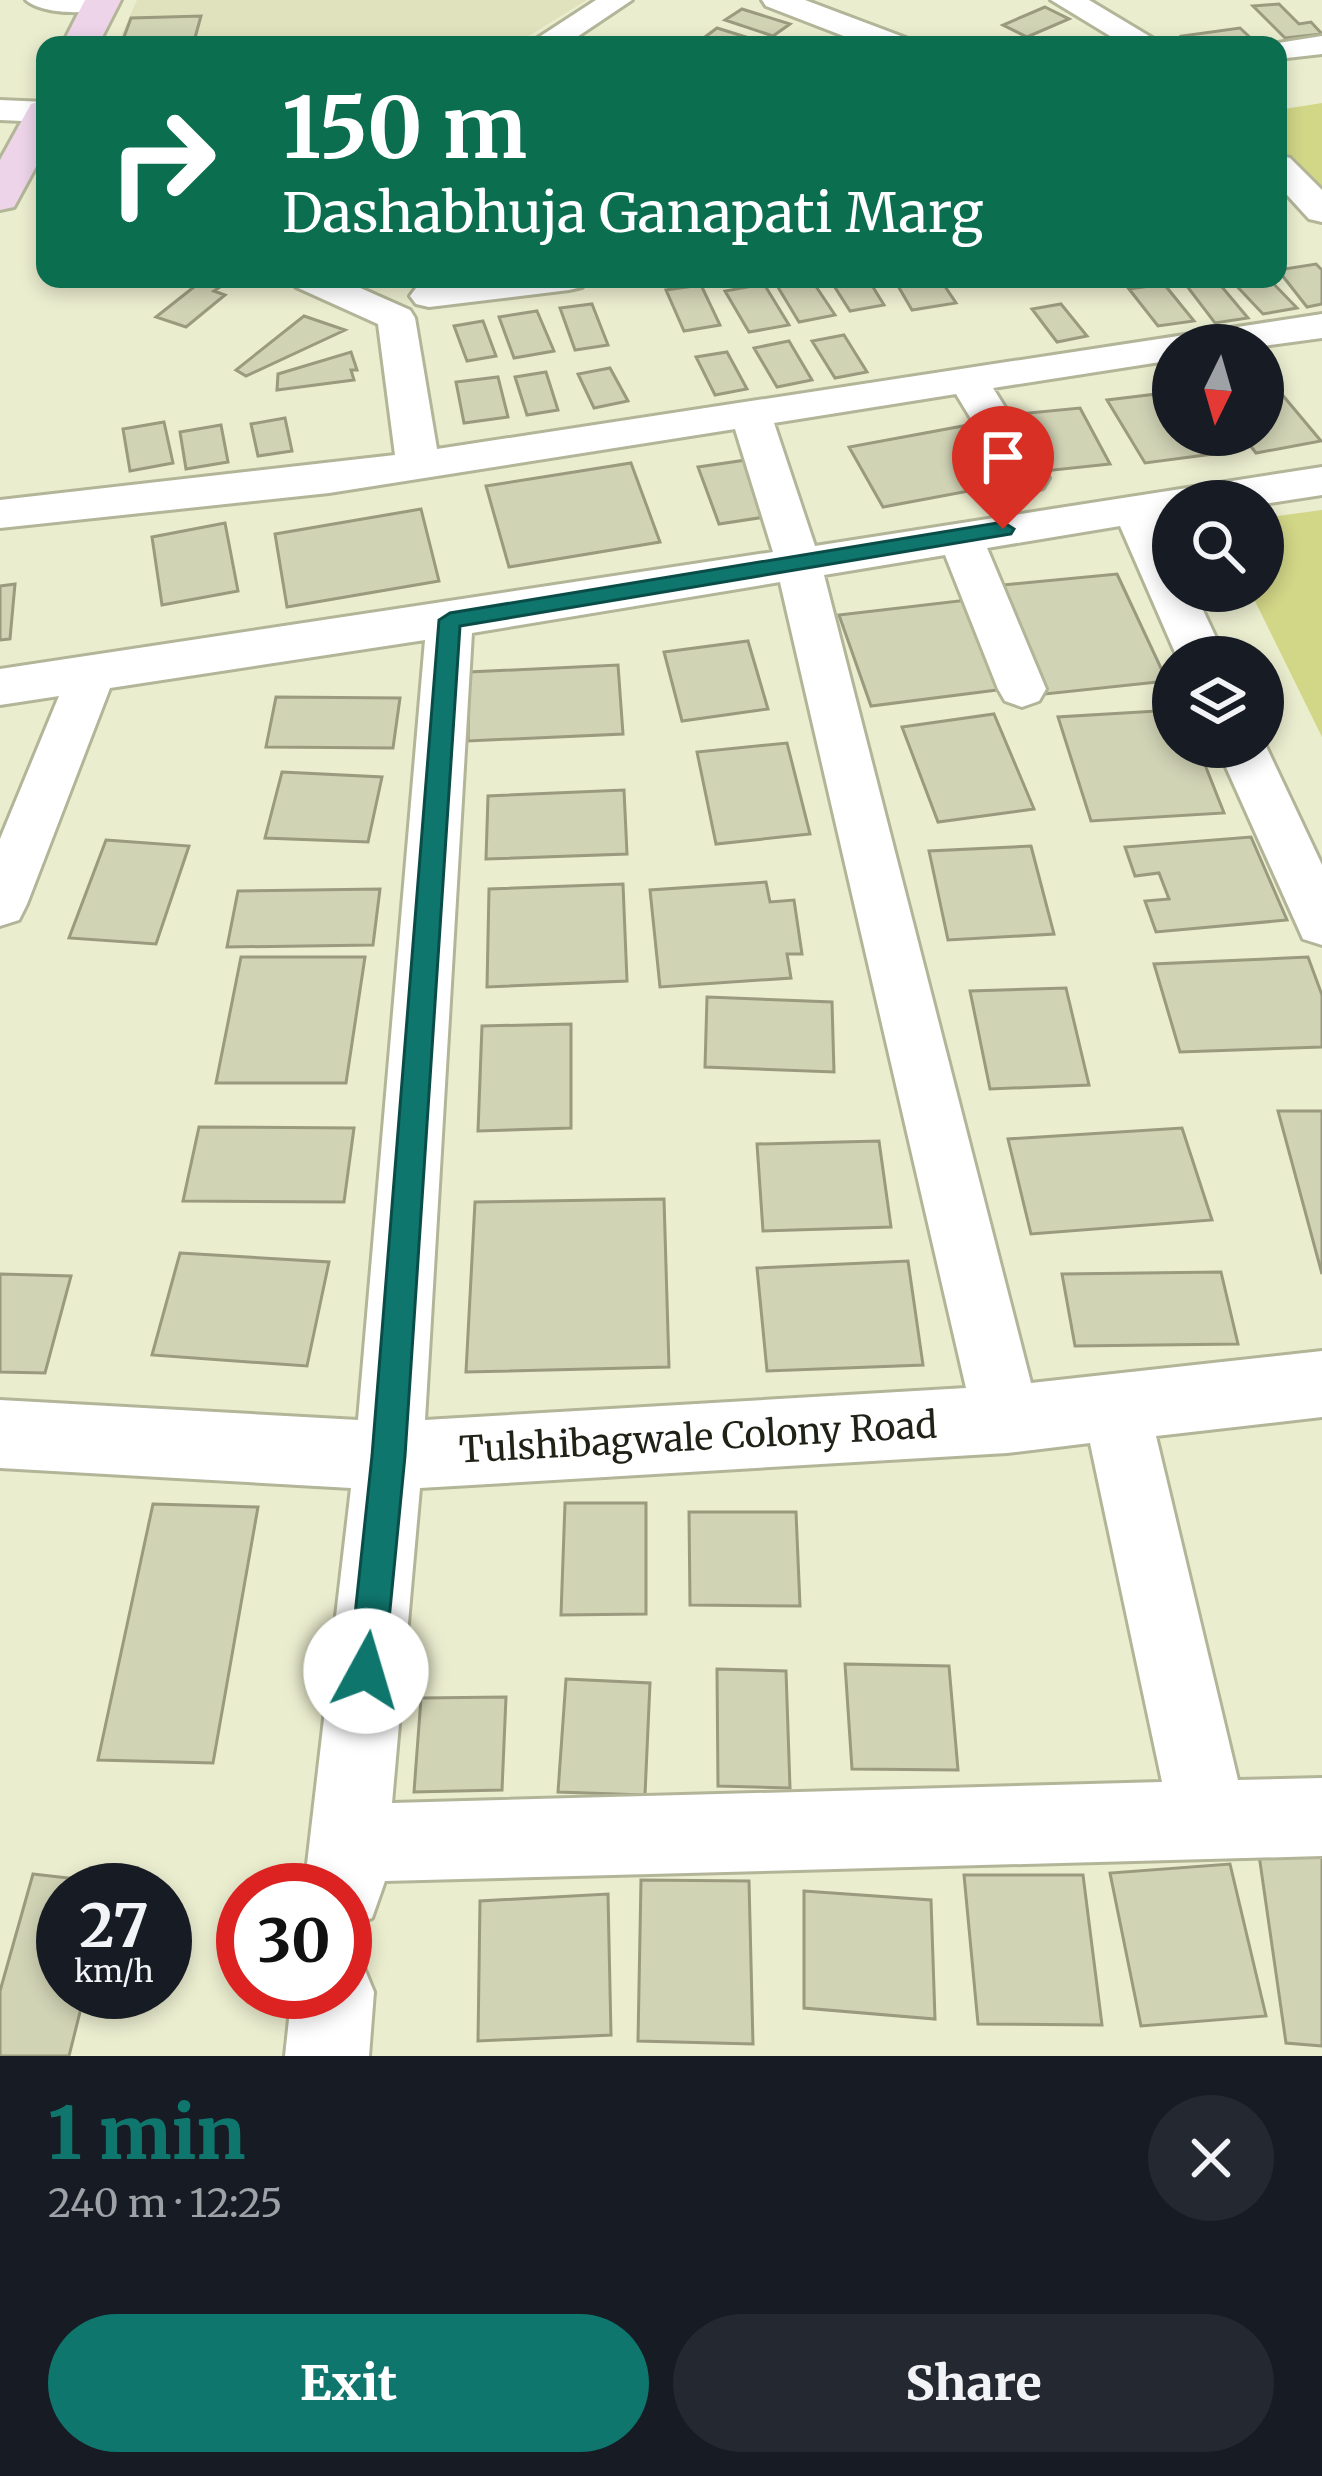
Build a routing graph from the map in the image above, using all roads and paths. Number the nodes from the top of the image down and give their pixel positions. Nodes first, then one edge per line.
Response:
1 (41, 0) edge
2 (617, 0) edge
3 (777, 0) edge
4 (1066, 0) edge
5 (103, 1) edge
6 (828, 18) junction
7 (85, 36) edge
8 (559, 36) edge
9 (803, 36) edge
10 (873, 36) edge
11 (1132, 36) edge
12 (1322, 45) edge
13 (1287, 49) edge
14 (0, 110) edge
15 (36, 112) edge
16 (36, 136) edge
17 (21, 176) edge
18 (364, 288) edge
19 (501, 288) edge
20 (426, 298) edge
21 (1304, 328) edge
22 (1152, 351) edge
23 (1322, 372) edge
24 (967, 378) junction
25 (750, 411) junction
26 (418, 465) junction
27 (1028, 478) dead end
28 (1322, 482) edge
29 (1284, 487) edge
30 (1152, 506) edge
31 (0, 514) edge
32 (960, 536) junction
33 (798, 562) junction
34 (450, 620) junction
35 (92, 674) junction
36 (0, 687) edge
37 (1022, 689) dead end
38 (1252, 768) edge
39 (0, 904) edge
40 (1322, 923) edge
41 (1322, 1384) edge
42 (1115, 1406) junction
43 (1006, 1419) junction
44 (0, 1434) edge
45 (388, 1456) junction
46 (1322, 1817) edge
47 (1210, 1820) junction
48 (346, 1863) edge
49 (372, 1866) edge
50 (330, 2019) edge
51 (327, 2056) edge

1 - 5 street
2 - 8 street
3 - 6 street
4 - 11 street
5 - 7 street
6 - 9 street
6 - 10 street
12 - 13 street
14 - 15 street
16 - 17 street
18 - 20 street
19 - 20 street
20 - 26 street
21 - 23 street
22 - 24 street
24 - 25 street
24 - 27 street
25 - 26 street
25 - 33 street
26 - 31 street
28 - 29 street
30 - 32 street
32 - 33 street
32 - 37 street
33 - 34 street
33 - 43 street
34 - 35 street
34 - 45 street
35 - 36 street
35 - 39 street
38 - 40 street
41 - 42 street, Tulshibagwale Colony Road
42 - 43 street, Tulshibagwale Colony Road
42 - 47 street
43 - 45 street, Tulshibagwale Colony Road
44 - 45 street, Tulshibagwale Colony Road
45 - 48 street
46 - 47 street
47 - 49 street
50 - 51 street

